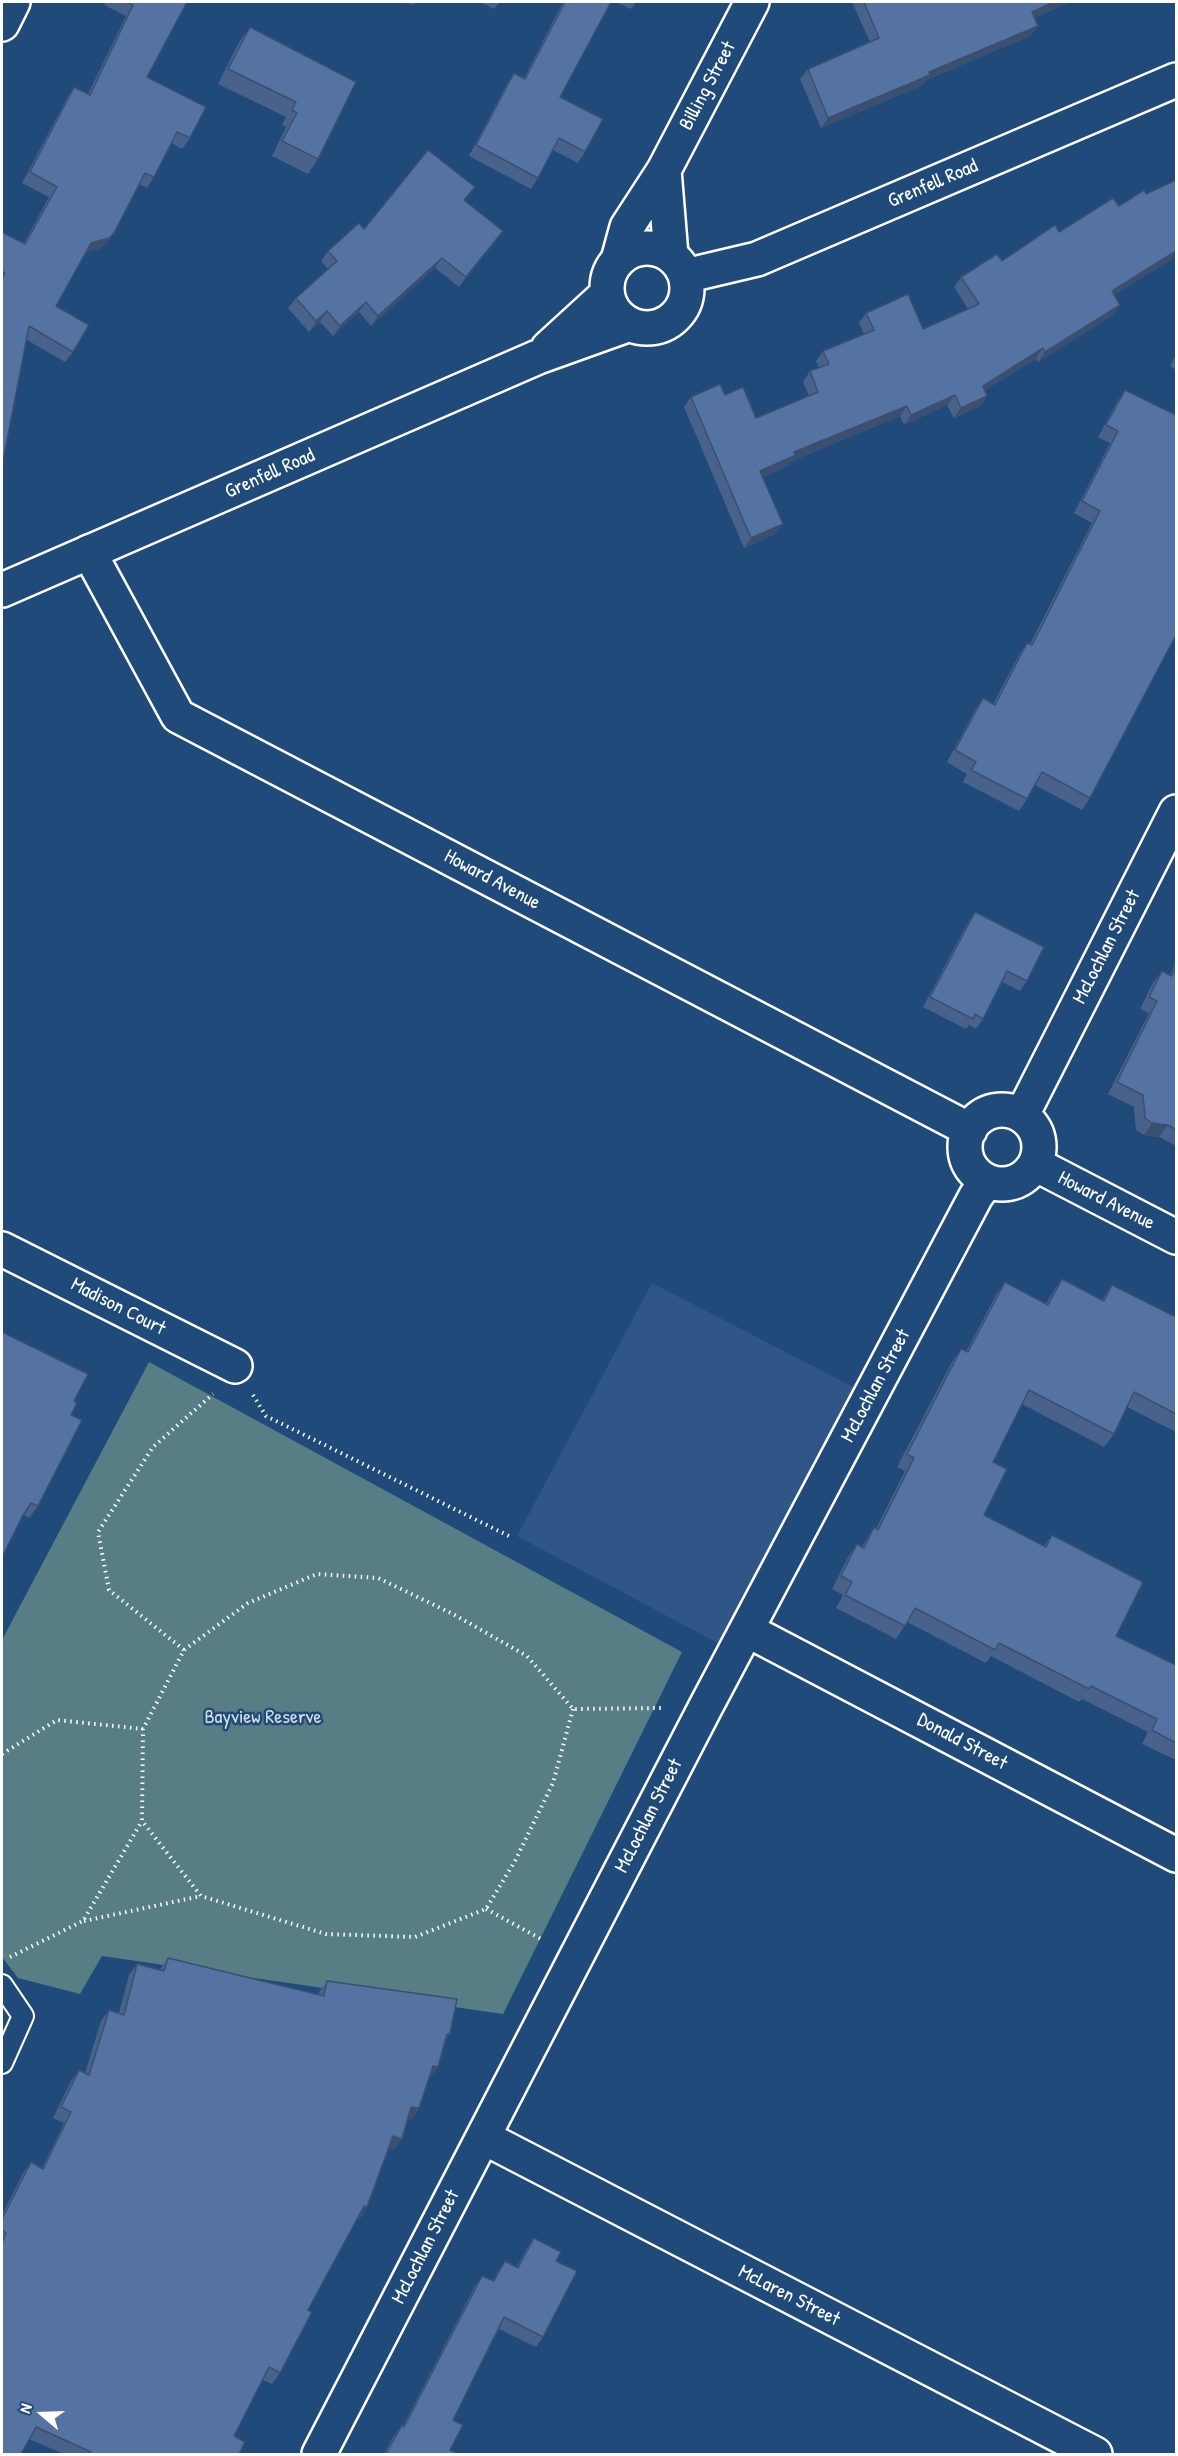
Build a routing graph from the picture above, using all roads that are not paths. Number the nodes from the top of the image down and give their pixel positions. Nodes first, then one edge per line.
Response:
1 (13, 2) edge
2 (752, 2) edge
3 (2, 24) edge
4 (1176, 80) edge
5 (664, 170) junction
6 (618, 260) junction
7 (678, 266) junction
8 (607, 294) junction
9 (630, 324) junction
10 (538, 357) junction
11 (89, 552) junction
12 (2, 591) edge
13 (1176, 812) edge
14 (1022, 1115) junction
15 (970, 1130) junction
16 (1035, 1164) junction
17 (987, 1181) junction
18 (1176, 1237) edge
19 (2, 1249) edge
20 (235, 1366) road end
21 (747, 1630) junction
22 (1176, 1855) edge
23 (2, 1985) edge
24 (2, 2063) edge
25 (483, 2137) junction
26 (319, 2454) edge
27 (1095, 2454) edge

1 - 3 street
2 - 5 street, Billing Street
4 - 7 street, Grenfell Road
5 - 6 street, Billing Street
5 - 7 street
6 - 7 street
6 - 8 street
7 - 9 street
8 - 9 street
8 - 10 street, Grenfell Road
9 - 10 street, Grenfell Road
10 - 11 street, Grenfell Road
11 - 12 street, Grenfell Road
11 - 15 street, Howard Avenue
13 - 14 street, McLochlan Street
14 - 15 street
14 - 16 street
15 - 17 street
16 - 17 street
16 - 18 street, Howard Avenue
17 - 21 street, McLochlan Street
19 - 20 street, Madison Court
21 - 22 street, Donald Street
21 - 25 street, McLochlan Street
23 - 24 lane
25 - 26 street, McLochlan Street
25 - 27 street, McLaren Street

